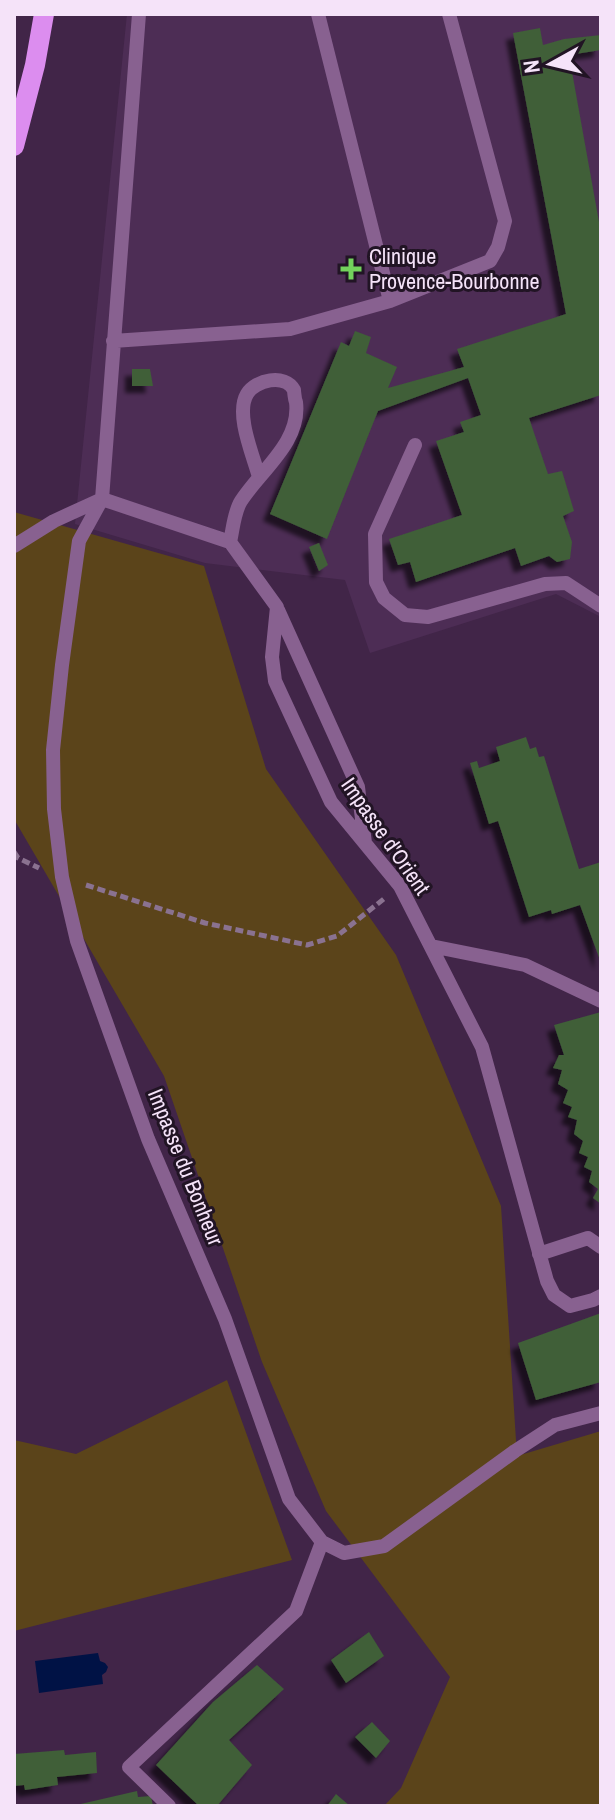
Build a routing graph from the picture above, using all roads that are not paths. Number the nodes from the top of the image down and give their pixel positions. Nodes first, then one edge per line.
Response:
1 (44, 14) edge
2 (139, 14) edge
3 (318, 14) edge
4 (449, 14) edge
5 (14, 146) edge
6 (390, 301) junction
7 (113, 341) junction
8 (415, 445) dead end
9 (259, 477) junction
10 (102, 499) junction
11 (230, 542) junction
12 (14, 546) edge
13 (601, 606) edge
14 (277, 607) junction
15 (365, 844) junction
16 (431, 946) junction
17 (601, 1001) edge
18 (601, 1247) edge
19 (539, 1254) junction
20 (601, 1296) edge
21 (601, 1413) edge
22 (322, 1542) junction
23 (169, 1806) edge

1 - 5 main road
2 - 7 lane
3 - 6 lane
4 - 6 lane
6 - 7 lane
7 - 10 lane
8 - 13 lane
9 - 9 lane
9 - 11 lane
10 - 11 lane
10 - 12 lane
10 - 22 lane, Impasse du Bonheur
11 - 14 lane
14 - 15 lane
14 - 15 lane, Impasse d'Orient
15 - 16 lane, Impasse d'Orient
16 - 17 lane
16 - 19 lane, Impasse d'Orient
18 - 19 lane
19 - 20 lane, Impasse d'Orient
21 - 22 lane
22 - 23 lane

